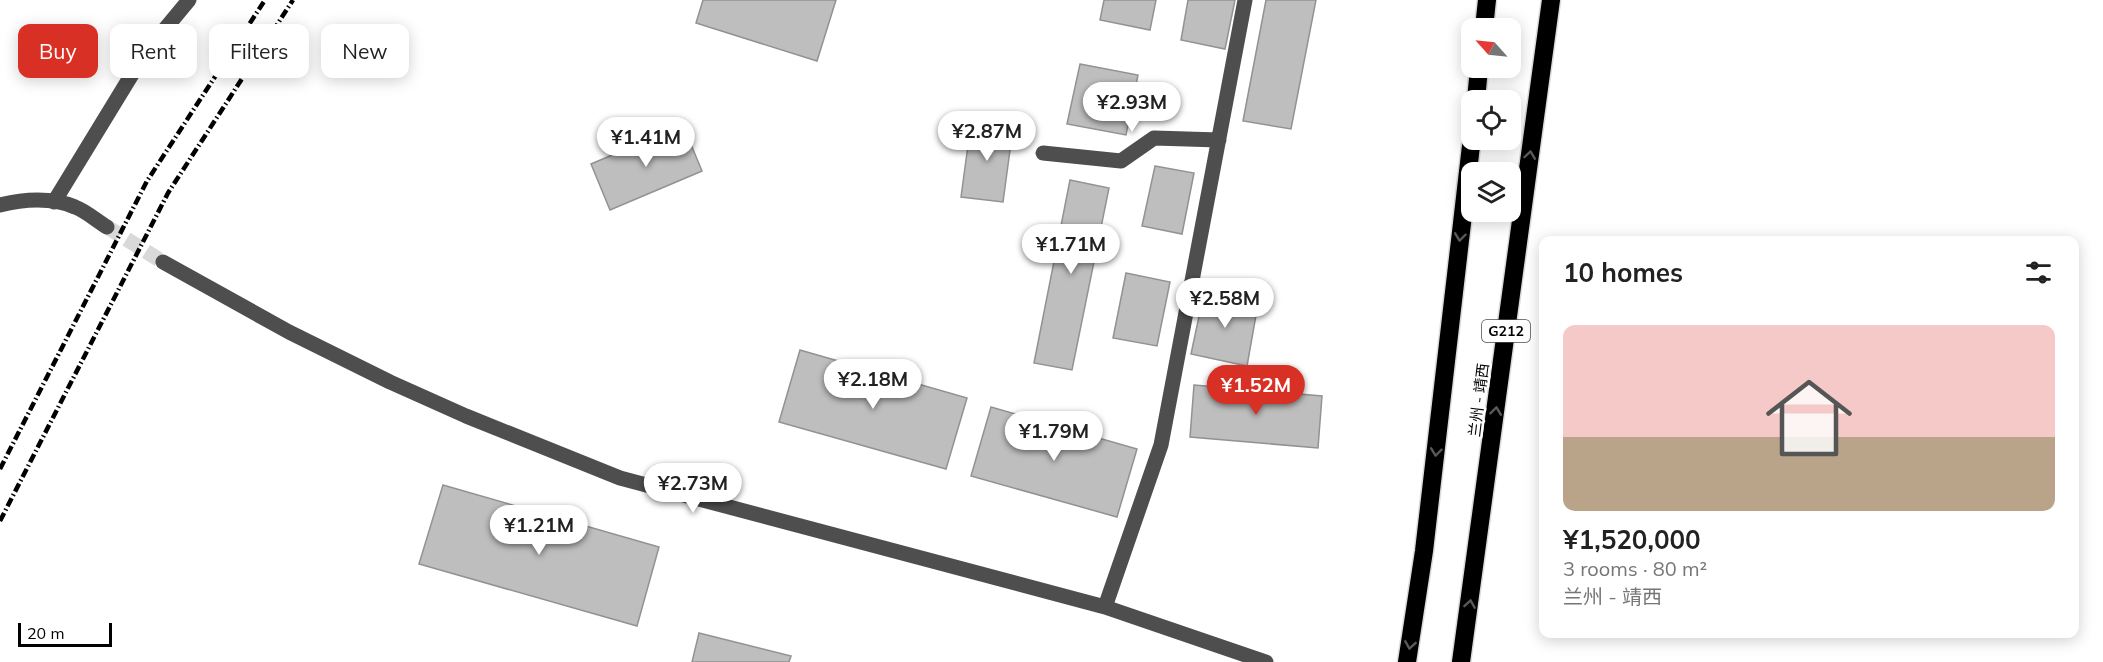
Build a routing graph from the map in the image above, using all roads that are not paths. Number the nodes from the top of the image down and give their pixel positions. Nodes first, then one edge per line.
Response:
1 (189, 0) edge
2 (1245, 0) edge
3 (1487, 0) edge
4 (1551, 0) edge
5 (1485, 18) edge
6 (1219, 140) junction
7 (1471, 150) edge
8 (1043, 153) dead end
9 (54, 202) junction
10 (0, 205) edge
11 (107, 227) tunnel mouth
12 (163, 262) tunnel mouth
13 (1105, 607) junction
14 (1266, 662) edge
15 (1407, 662) edge
16 (1461, 662) edge

1 - 9 street
2 - 6 street
3 - 5 highway
16 -> 4 highway, 兰州 - 靖西 / G212
6 - 8 street
6 - 13 street
7 -> 15 highway
9 - 10 street
9 - 11 street
12 - 13 street
13 - 14 street

